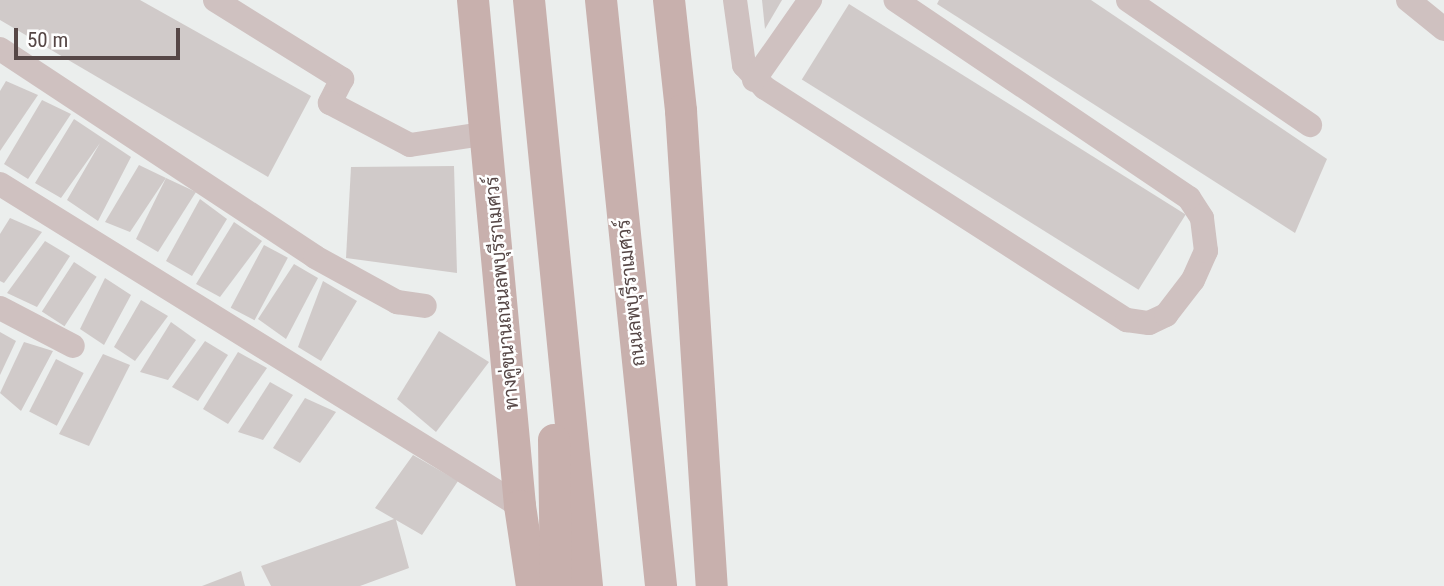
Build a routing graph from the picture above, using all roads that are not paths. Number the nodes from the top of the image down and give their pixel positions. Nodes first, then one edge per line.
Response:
1 (215, 0) edge
2 (473, 0) edge
3 (529, 0) edge
4 (601, 0) edge
5 (669, 0) edge
6 (735, 0) edge
7 (810, 0) edge
8 (897, 0) edge
9 (1128, 0) edge
10 (1408, 0) edge
11 (1444, 29) edge
12 (0, 49) edge
13 (754, 80) junction
14 (1310, 125) dead end
15 (488, 133) junction
16 (0, 184) edge
17 (550, 219) junction
18 (425, 306) dead end
19 (0, 308) edge
20 (73, 346) dead end
21 (520, 506) junction
22 (532, 586) edge
23 (556, 586) edge
24 (587, 586) edge
25 (661, 586) edge
26 (712, 586) edge

1 - 15 street
2 - 15 main road, ทางคู่ขนานถนนลพบุรีราเมศวร์
3 - 17 main road
4 - 25 main road, ถนนลพบุรีราเมศวร์
5 - 26 main road
6 - 13 street
7 - 13 street
8 - 13 street
9 - 14 street
10 - 11 street
12 - 18 street
15 - 21 main road, ทางคู่ขนานถนนลพบุรีราเมศวร์
16 - 21 street
17 - 23 main road
17 - 24 main road
19 - 20 street
21 - 22 main road, ทางคู่ขนานถนนลพบุรีราเมศวร์

